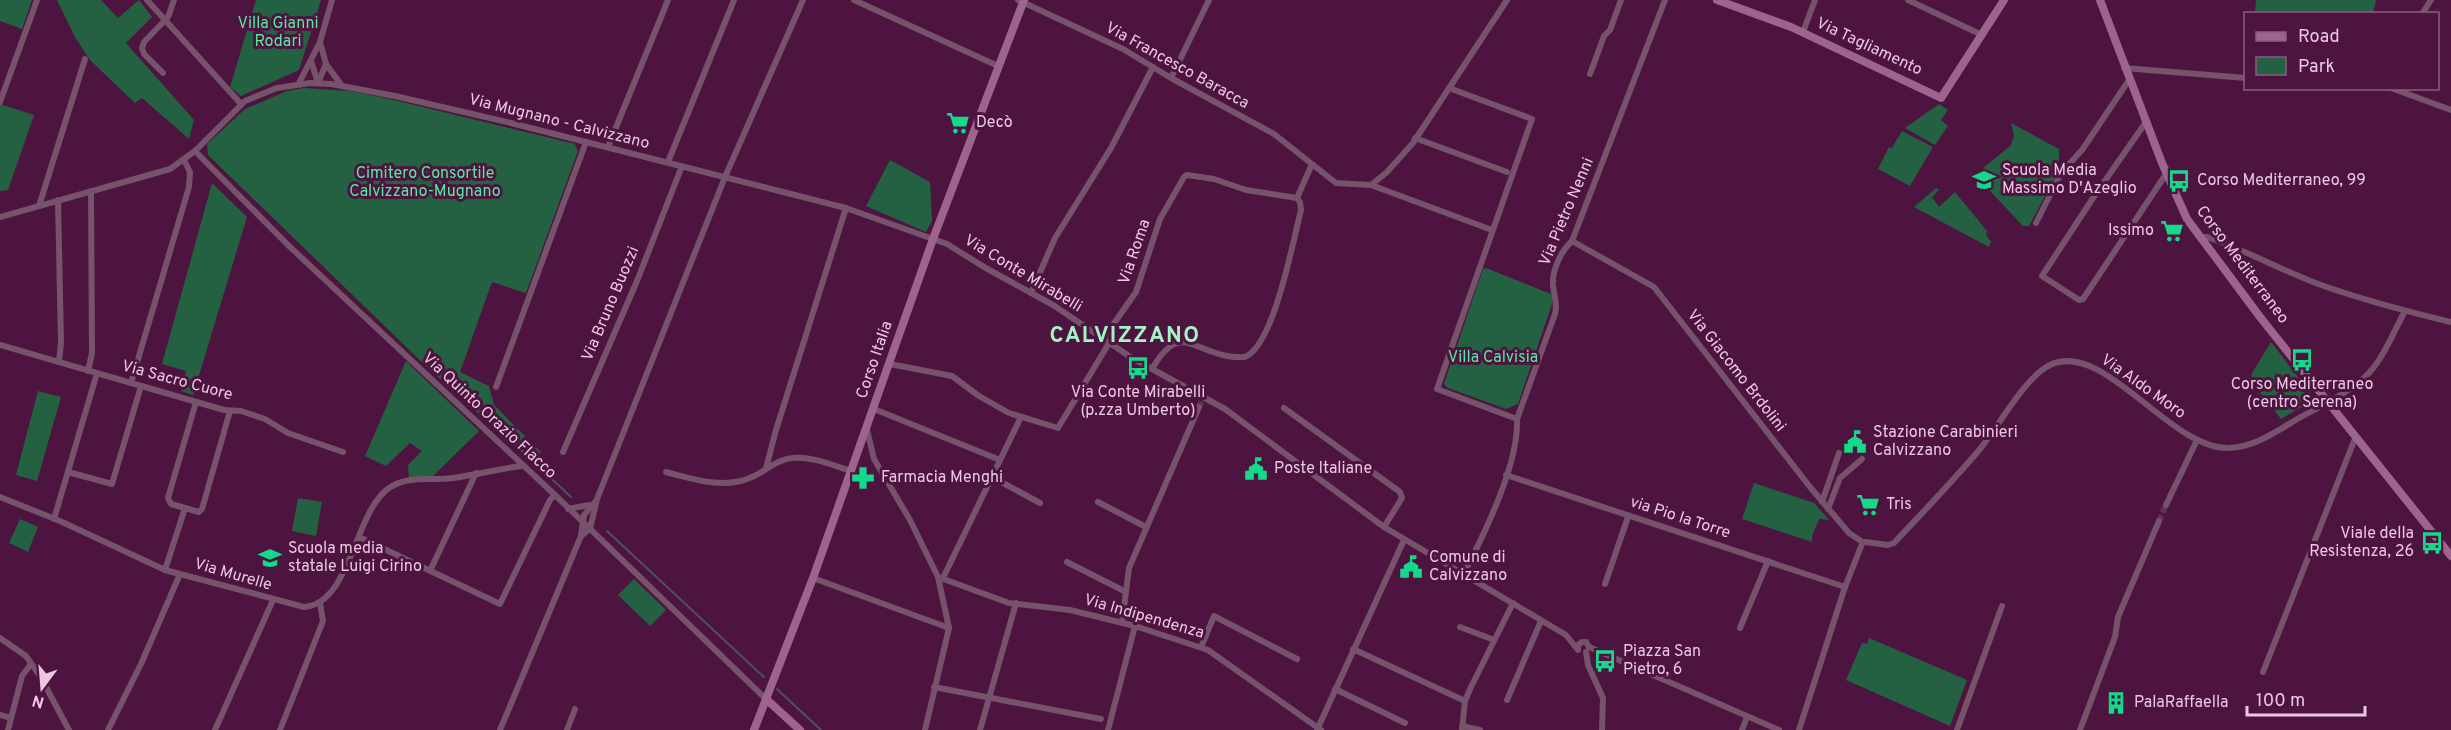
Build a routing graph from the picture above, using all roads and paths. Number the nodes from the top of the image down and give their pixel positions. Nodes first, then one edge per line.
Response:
1 (37, 0) edge
2 (147, 0) edge
3 (174, 0) edge
4 (332, 0) edge
5 (668, 0) edge
6 (734, 0) edge
7 (803, 0) edge
8 (854, 0) edge
9 (1209, 0) edge
10 (1507, 0) edge
11 (1621, 0) edge
12 (1665, 0) edge
13 (1717, 0) edge
14 (1815, 0) edge
15 (1908, 0) edge
16 (2004, 0) edge
17 (2100, 0) edge
18 (1021, 1) edge
19 (166, 20) junction
20 (1803, 32) junction
21 (1982, 34) junction
22 (320, 42) junction
23 (85, 59) dead end
24 (311, 61) junction
25 (326, 64) junction
26 (998, 66) junction
27 (1153, 67) junction
28 (2124, 68) junction
29 (163, 73) dead end
30 (1590, 74) dead end
31 (1171, 78) junction
32 (2244, 78) edge
33 (2129, 80) junction
34 (299, 83) junction
35 (318, 83) junction
36 (342, 86) junction
37 (1449, 88) junction
38 (2396, 90) edge
39 (0, 102) edge
40 (242, 104) junction
41 (2451, 110) edge
42 (2146, 122) junction
43 (1415, 138) junction
44 (586, 142) junction
45 (608, 147) junction
46 (195, 151) junction
47 (184, 160) junction
48 (668, 162) junction
49 (1312, 164) junction
50 (682, 166) junction
51 (1510, 174) junction
52 (2166, 174) junction
53 (725, 177) junction
54 (1371, 185) junction
55 (91, 191) junction
56 (1297, 198) junction
57 (58, 200) junction
58 (39, 206) junction
59 (846, 208) junction
60 (0, 217) edge
61 (2036, 223) dead end
62 (1492, 230) junction
63 (2200, 237) junction
64 (933, 239) junction
65 (1572, 241) junction
66 (1031, 293) junction
67 (2405, 311) junction
68 (2451, 322) edge
69 (1103, 339) junction
70 (1109, 343) junction
71 (0, 345) edge
72 (59, 362) junction
73 (890, 364) junction
74 (1152, 369) junction
75 (88, 371) junction
76 (97, 373) junction
77 (131, 383) junction
78 (141, 386) junction
79 (496, 387) dead end
80 (1202, 401) junction
81 (196, 402) junction
82 (2329, 402) junction
83 (1284, 408) dead end
84 (874, 409) junction
85 (230, 411) junction
86 (1021, 417) junction
87 (1517, 419) junction
88 (867, 430) junction
89 (2356, 436) junction
90 (2197, 440) junction
91 (342, 452) dead end
92 (563, 452) dead end
93 (1839, 453) dead end
94 (1862, 459) dead end
95 (1000, 460) junction
96 (521, 465) junction
97 (766, 468) junction
98 (852, 471) junction
99 (68, 472) junction
100 (666, 472) dead end
101 (476, 473) junction
102 (1506, 475) junction
103 (992, 477) junction
104 (555, 495) junction
105 (0, 498) edge
106 (1098, 502) dead end
107 (1822, 502) junction
108 (1040, 503) dead end
109 (2166, 505) tunnel mouth
110 (591, 507) junction
111 (185, 508) junction
112 (568, 509) junction
113 (1828, 509) junction
114 (1629, 516) junction
115 (54, 519) junction
116 (2160, 521) tunnel mouth
117 (582, 522) junction
118 (1146, 527) junction
119 (1384, 528) junction
120 (590, 530) junction
121 (581, 536) junction
122 (359, 537) junction
123 (1404, 540) junction
124 (1863, 542) junction
125 (2451, 556) edge
126 (1767, 561) junction
127 (1067, 562) dead end
128 (165, 570) junction
129 (430, 571) junction
130 (1464, 573) junction
131 (180, 574) junction
132 (940, 577) junction
133 (813, 578) junction
134 (1605, 584) dead end
135 (1845, 587) junction
136 (1126, 592) junction
137 (273, 600) junction
138 (320, 603) junction
139 (1016, 603) junction
140 (1513, 603) junction
141 (2002, 606) dead end
142 (1541, 621) junction
143 (1122, 623) junction
144 (1135, 626) junction
145 (1460, 627) dead end
146 (949, 628) junction
147 (1740, 628) dead end
148 (0, 638) edge
149 (1494, 640) junction
150 (1201, 647) junction
151 (1353, 649) junction
152 (1587, 649) junction
153 (1578, 650) junction
154 (1298, 659) dead end
155 (31, 664) junction
156 (2263, 672) dead end
157 (934, 687) junction
158 (1335, 690) junction
159 (990, 698) junction
160 (766, 699) junction
161 (1507, 700) dead end
162 (1465, 701) junction
163 (574, 709) dead end
164 (0, 715) edge
165 (1747, 717) junction
166 (11, 718) junction
167 (1101, 719) dead end
168 (1405, 723) dead end
169 (1462, 728) edge
170 (1318, 729) edge
171 (8, 730) edge
172 (69, 730) edge
173 (108, 730) edge
174 (215, 730) edge
175 (280, 730) edge
176 (500, 730) edge
177 (567, 730) edge
178 (754, 730) edge
179 (800, 730) edge
180 (925, 730) edge
181 (980, 730) edge
182 (1108, 730) edge
183 (1480, 730) edge
184 (1602, 730) edge
185 (1742, 730) edge
186 (1779, 730) edge
187 (1799, 730) edge
188 (1957, 730) edge
189 (2080, 730) edge

1 - 39 street
2 - 19 street
3 - 19 street
4 - 22 street
5 - 45 street
6 - 48 street
7 - 53 street
8 - 26 street
9 - 31 street
10 - 37 street
11 - 30 street
12 - 65 street, Via Pietro Nenni
13 - 20 main road, Via Tagliamento
14 - 20 street
15 - 21 street
16 - 21 main road
17 - 28 main road, Corso Mediterraneo
18 - 26 main road, Corso Italia
18 - 27 street, Via Francesco Baracca
19 - 29 street
19 - 40 street
20 - 21 main road, Via Tagliamento
22 - 24 street
22 - 25 street
23 - 58 street
24 - 34 street
24 - 35 street
25 - 35 street
25 - 36 street
26 - 64 main road, Corso Italia
27 - 31 street, Via Francesco Baracca
27 - 66 street
28 - 32 street
28 - 33 main road, Corso Mediterraneo
31 - 49 street, Via Francesco Baracca
33 - 42 main road, Corso Mediterraneo
33 - 61 street
34 - 35 street, Via Mugnano - Calvizzano
34 - 40 street, Via Mugnano - Calvizzano
35 - 36 street, Via Mugnano - Calvizzano
36 - 44 street, Via Mugnano - Calvizzano
37 - 43 street
37 - 51 street
38 - 41 street
40 - 46 street, Via Mugnano - Calvizzano
42 - 52 main road, Corso Mediterraneo
42 - 52 street
43 - 51 street
43 - 54 street
44 - 45 street, Via Mugnano - Calvizzano
44 - 79 street
45 - 48 street, Via Mugnano - Calvizzano
46 - 47 street, Via Mugnano - Calvizzano
46 - 96 street, Via Quinto Orazio Flacco
47 - 55 street, Via Mugnano - Calvizzano
47 - 77 street
48 - 50 street, Via Mugnano - Calvizzano
49 - 54 street, Via Francesco Baracca
49 - 56 street
50 - 53 street, Via Mugnano - Calvizzano
50 - 92 street, Via Bruno Buozzi
51 - 62 street
52 - 63 main road, Corso Mediterraneo
53 - 59 street, Via Mugnano - Calvizzano
53 - 110 street
54 - 62 street, Via Francesco Baracca
55 - 57 street, Via Mugnano - Calvizzano
55 - 75 street
56 - 69 street, Via Roma
56 - 74 street
57 - 58 street, Via Mugnano - Calvizzano
57 - 72 street
58 - 60 street, Via Mugnano - Calvizzano
59 - 64 street, Via Mugnano - Calvizzano
59 - 97 street
62 - 87 street
63 - 67 street
63 - 82 main road, Corso Mediterraneo
64 - 66 street, Via Conte Mirabelli
64 - 73 main road, Corso Italia
65 - 87 street, Via Pietro Nenni
65 - 107 street, Via Giacomo Brdolini
66 - 69 street, Via Conte Mirabelli
67 - 68 street
67 - 82 street, Via Aldo Moro
69 - 70 street, Via Conte Mirabelli
70 - 74 street, Via Conte Mirabelli
70 - 86 street
71 - 72 street, Via Sacro Cuore
72 - 75 street, Via Sacro Cuore
73 - 84 main road, Corso Italia
73 - 86 street
74 - 80 street, Via Conte Mirabelli
75 - 76 street, Via Sacro Cuore
76 - 77 street, Via Sacro Cuore
76 - 99 street
77 - 78 street, Via Sacro Cuore
78 - 81 street, Via Sacro Cuore
78 - 99 street
80 - 118 street
80 - 119 street, Via Conte Mirabelli
81 - 85 street, Via Sacro Cuore
81 - 111 street
82 - 89 main road, Corso Mediterraneo
82 - 90 street, Via Aldo Moro
83 - 119 street
84 - 88 main road, Corso Italia
84 - 95 street
85 - 91 street, Via Sacro Cuore
85 - 111 street
86 - 95 street
87 - 102 street, Via Pietro Nenni
88 - 98 main road, Corso Italia
88 - 132 street
89 - 125 main road, Corso Mediterraneo
89 - 156 street
90 - 109 street
90 - 124 street, Via Aldo Moro
93 - 107 street
94 - 113 street
95 - 103 street
96 - 101 street
96 - 104 street, Via Quinto Orazio Flacco
97 - 98 street
97 - 100 street
98 - 133 main road, Corso Italia
99 - 115 street
101 - 122 street
101 - 129 street
102 - 114 street, via Pio la Torre
102 - 130 street, Via Pietro Nenni
103 - 108 street
103 - 132 street
104 - 112 street, Via Quinto Orazio Flacco
104 - 129 street
105 - 115 street, Via Murelle
106 - 118 street
107 - 113 street, Via Giacomo Brdolini
110 - 112 street
110 - 117 street
110 - 120 street
111 - 128 street
112 - 117 street, Via Quinto Orazio Flacco
113 - 124 street, Via Giacomo Brdolini
114 - 126 street, via Pio la Torre
114 - 134 street
115 - 128 street, Via Murelle
116 - 189 street
117 - 120 street, Via Quinto Orazio Flacco
117 - 121 street
118 - 136 street
119 - 123 street, Via Conte Mirabelli
120 - 121 street
120 - 160 street, Via Quinto Orazio Flacco
121 - 176 street
122 - 129 street
122 - 138 street
123 - 130 street, Via Conte Mirabelli
123 - 151 street
124 - 135 street
126 - 135 street, via Pio la Torre
126 - 147 street
127 - 136 street
128 - 131 street, Via Murelle
130 - 140 street, Via Conte Mirabelli
131 - 137 street, Via Murelle
131 - 173 street
132 - 139 street, Via Indipendenza
132 - 146 street
133 - 146 street
133 - 160 main road, Corso Italia
135 - 187 street
136 - 143 street
137 - 138 street, Via Murelle
137 - 174 street
138 - 175 street
139 - 143 street, Via Indipendenza
139 - 159 street
140 - 142 street, Via Conte Mirabelli
140 - 149 street
141 - 188 street
142 - 153 street, Via Conte Mirabelli
142 - 161 street
143 - 144 street, Via Indipendenza
144 - 150 street, Via Indipendenza
144 - 182 street
145 - 149 street
146 - 157 street
148 - 155 street
149 - 162 street
150 - 154 street
150 - 170 street, Via Indipendenza
151 - 158 street
151 - 162 street
152 - 153 street
152 - 153 street
152 - 165 street
152 - 184 street
155 - 166 street
155 - 172 street
157 - 159 street
157 - 180 street
158 - 168 street
158 - 170 street
159 - 167 street
159 - 181 street
160 - 178 main road, Corso Italia
160 - 179 main road
162 - 169 street
163 - 177 street
164 - 166 street
165 - 185 street
165 - 186 street
166 - 171 street
169 - 183 street

